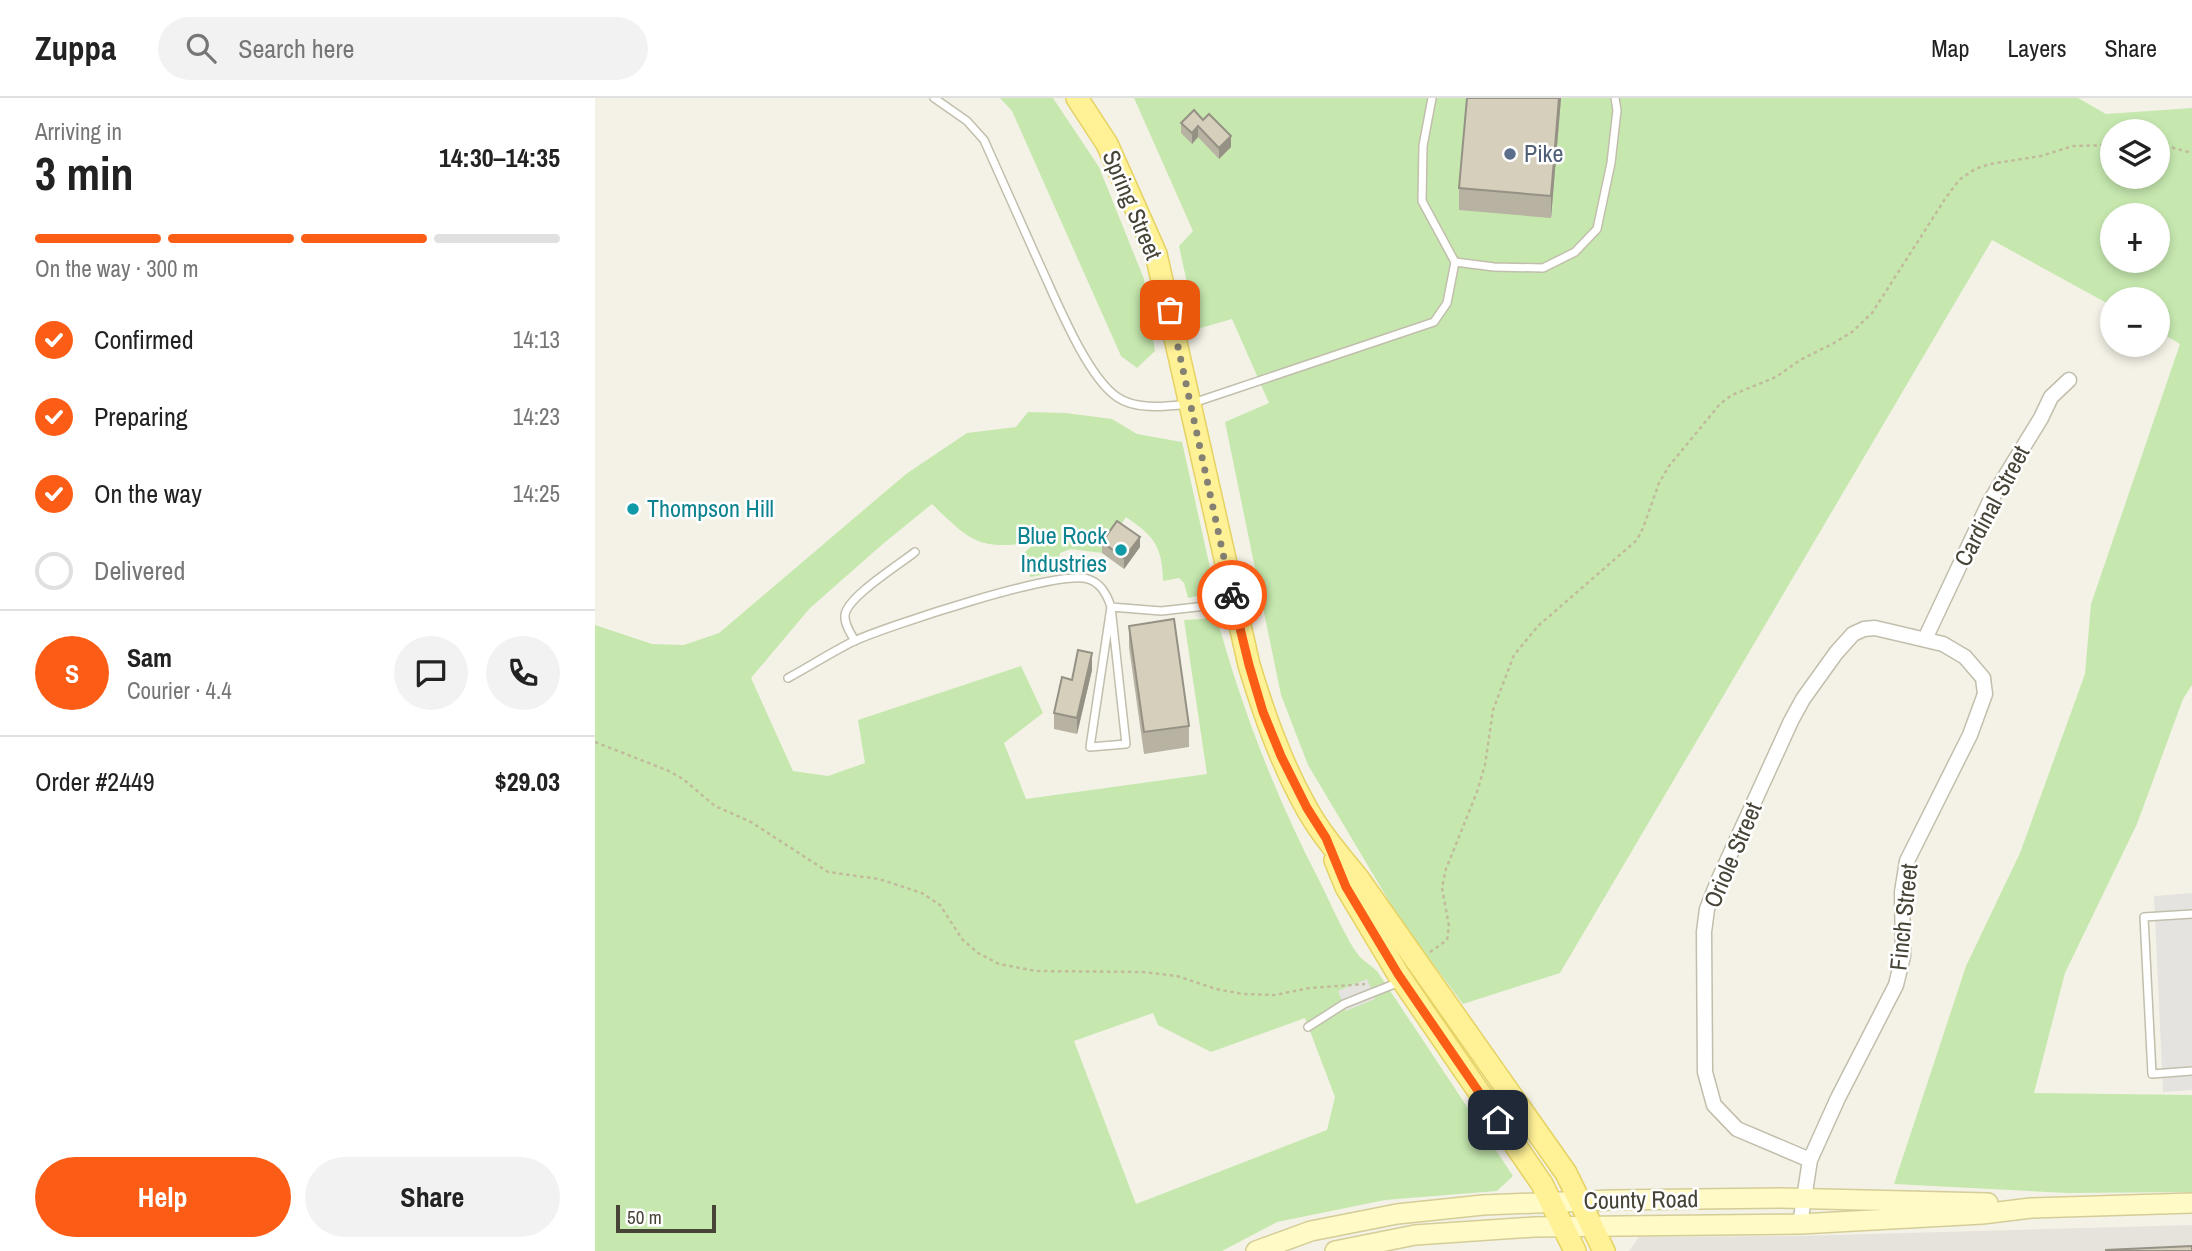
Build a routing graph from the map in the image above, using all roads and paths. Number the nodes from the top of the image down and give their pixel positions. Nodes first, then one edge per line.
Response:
1 (934, 98) edge
2 (1077, 98) edge
3 (1432, 98) edge
4 (1615, 98) edge
5 (2100, 145) edge
6 (2170, 147) edge
7 (2192, 153) edge
8 (1455, 262) junction
9 (2069, 380) dead end
10 (1190, 404) junction
11 (915, 552) dead end
12 (1234, 603) junction
13 (1111, 607) junction
14 (1925, 639) junction
15 (855, 641) junction
16 (788, 678) dead end
17 (595, 742) edge
18 (1326, 838) junction
19 (2192, 914) edge
20 (1416, 961) junction
21 (1401, 977) junction
22 (1308, 1027) dead end
23 (2192, 1071) edge
24 (1810, 1160) junction
25 (1804, 1199) junction
26 (1580, 1201) junction
27 (1551, 1202) junction
28 (2192, 1203) edge
29 (2031, 1208) junction
30 (1800, 1224) junction
31 (1563, 1226) junction
32 (1592, 1226) junction
33 (1256, 1251) edge
34 (1335, 1251) edge
35 (1575, 1251) edge
36 (1604, 1251) edge

1 - 10 lane
2 - 10 main road, Spring Street
3 - 8 lane
4 - 8 lane
5 - 20 path
6 - 7 path
8 - 10 lane
9 - 14 street, Cardinal Street
10 - 12 main road, Spring Street
11 - 15 lane
12 - 13 lane
12 - 18 main road, Spring Street
13 - 13 lane
13 - 15 lane
14 - 24 street, Finch Street
14 - 24 street, Oriole Street
15 - 16 lane
17 - 21 path
18 - 20 main road, Spring Street
18 - 21 main road, Spring Street
19 - 23 lane
20 - 26 main road, Spring Street
21 - 22 lane
21 - 27 main road, Spring Street
24 - 25 street, Finch Street
25 - 26 main road, County Road
25 - 29 main road, County Road
25 - 30 street, Finch Street
26 - 27 main road, County Road
26 - 32 main road, Spring Street
27 - 31 main road, Spring Street
27 - 33 main road, County Road
28 - 29 main road, County Road
29 - 30 main road, County Road
30 - 32 main road, County Road
31 - 32 main road, County Road
31 - 34 main road, County Road
31 - 35 main road, Spring Street
32 - 36 main road, Spring Street

